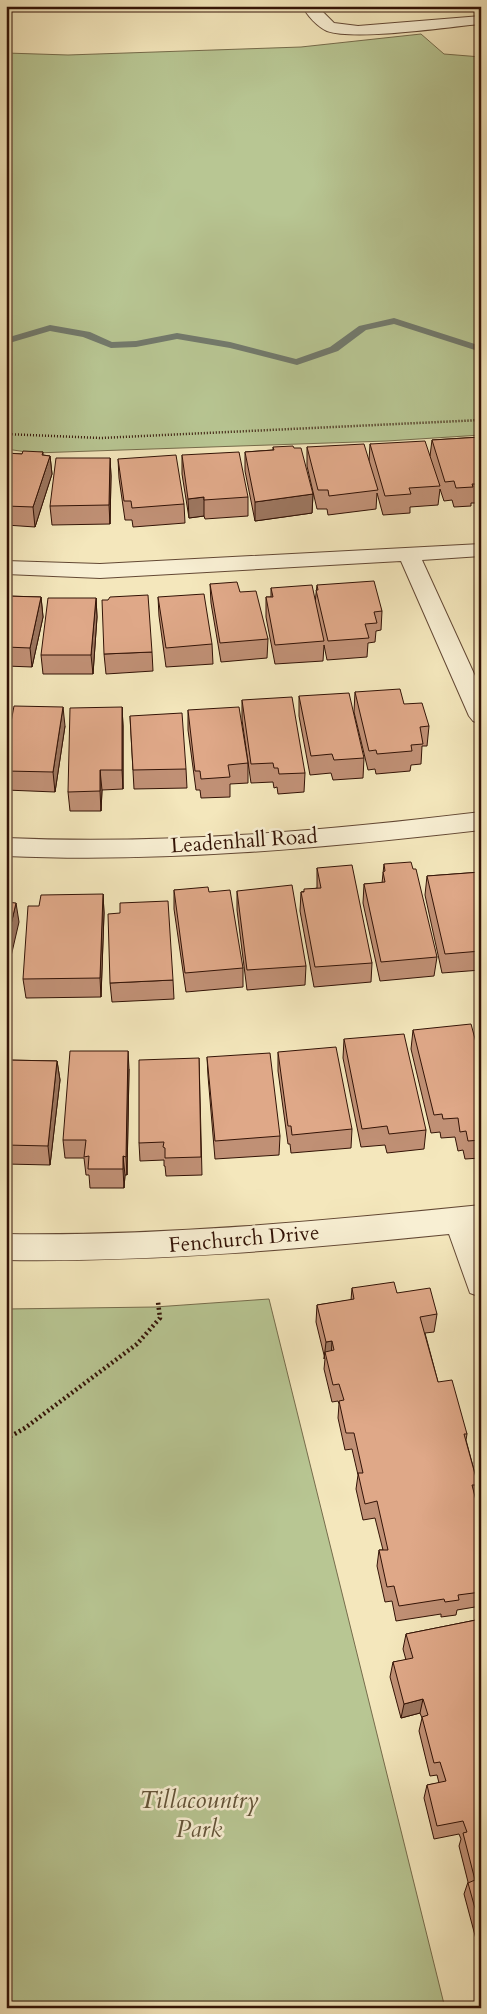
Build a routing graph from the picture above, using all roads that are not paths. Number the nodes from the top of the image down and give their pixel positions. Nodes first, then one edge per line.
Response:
1 (310, 6) edge
2 (481, 20) edge
3 (481, 550) edge
4 (409, 555) junction
5 (6, 567) edge
6 (481, 716) edge
7 (481, 821) edge
8 (6, 847) edge
9 (470, 1219) edge
10 (6, 1248) edge
11 (481, 1284) edge

1 - 2 street
3 - 4 street
4 - 5 street
4 - 6 street
7 - 8 street, Leadenhall Road
9 - 10 street, Fenchurch Drive
9 - 11 street

